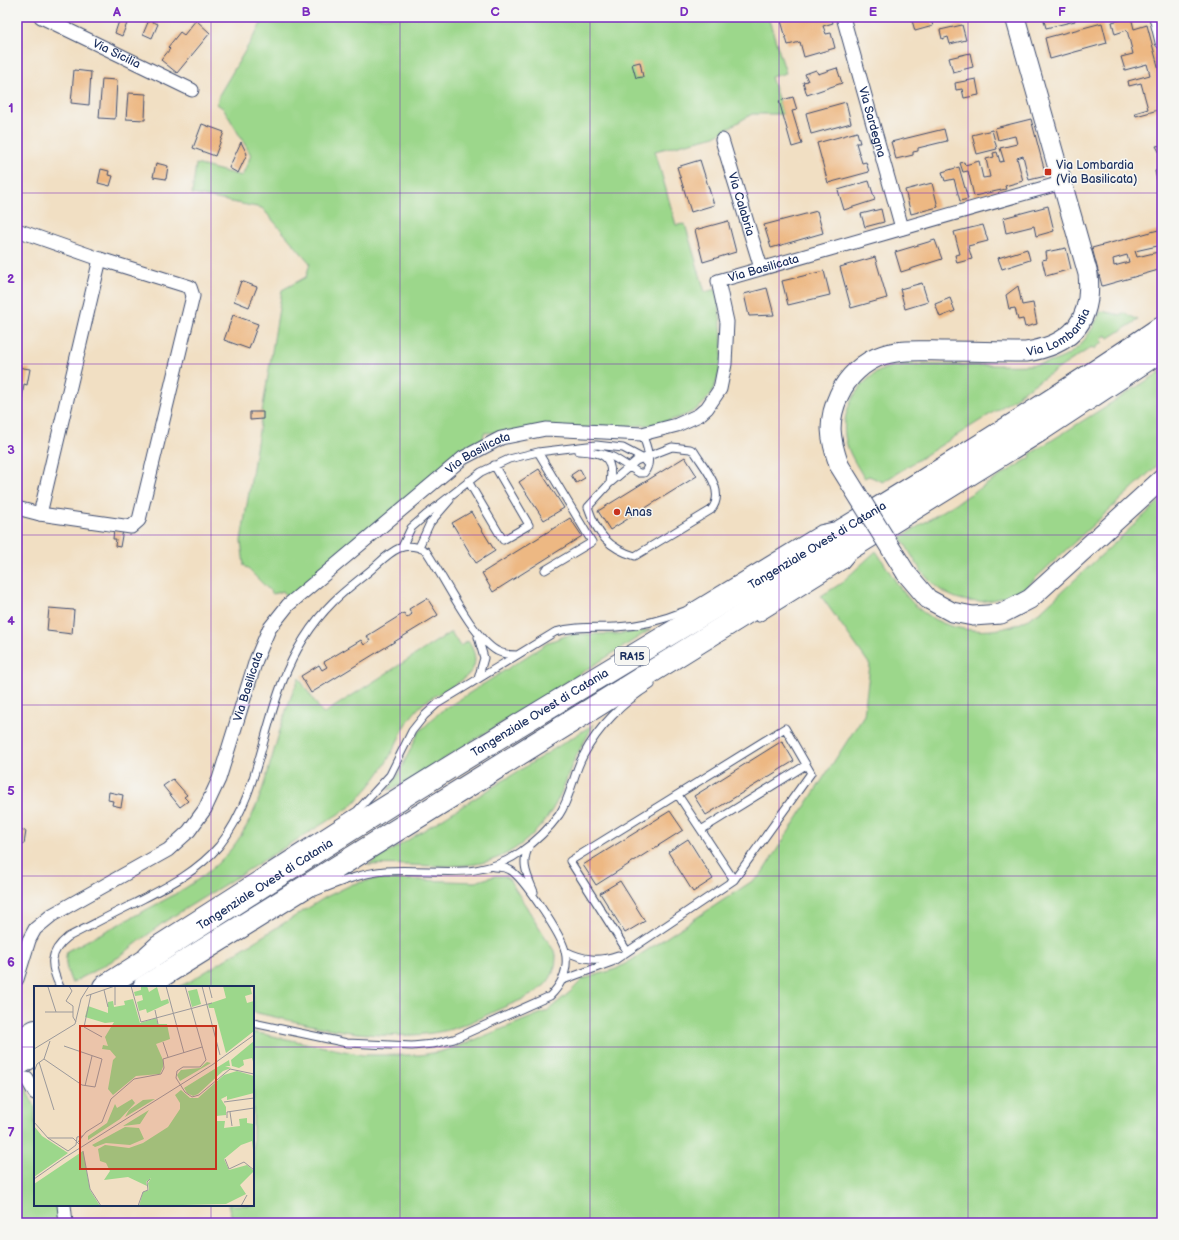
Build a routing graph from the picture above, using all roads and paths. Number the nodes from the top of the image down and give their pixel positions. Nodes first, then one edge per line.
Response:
1 (41, 17) edge
2 (843, 17) edge
3 (1014, 17) edge
4 (1156, 17) edge
5 (1162, 42) edge
6 (192, 90) dead end
7 (722, 140) dead end
8 (1061, 182) junction
9 (902, 228) junction
10 (17, 230) edge
11 (100, 259) junction
12 (761, 268) junction
13 (1162, 327) edge
14 (1162, 350) edge
15 (642, 434) junction
16 (564, 450) junction
17 (538, 452) junction
18 (601, 453) junction
19 (645, 457) junction
20 (494, 465) junction
21 (630, 466) junction
22 (1162, 480) edge
23 (468, 481) junction
24 (610, 483) junction
25 (456, 492) junction
26 (17, 508) edge
27 (40, 514) junction
28 (860, 531) junction
29 (402, 547) junction
30 (418, 547) junction
31 (545, 570) dead end
32 (751, 623) dead end
33 (473, 626) junction
34 (517, 655) junction
35 (478, 679) junction
36 (658, 680) dead end
37 (806, 765) junction
38 (678, 795) junction
39 (701, 830) junction
40 (533, 841) junction
41 (490, 867) junction
42 (734, 880) junction
43 (309, 896) dead end
44 (540, 907) junction
45 (565, 951) junction
46 (627, 951) junction
47 (21, 953) edge
48 (178, 976) dead end
49 (17, 979) edge
50 (563, 980) junction
51 (107, 985) edge
52 (60, 986) edge
53 (146, 986) edge
54 (155, 986) edge
55 (254, 1023) edge
56 (34, 1032) edge
57 (17, 1042) edge
58 (34, 1055) edge
59 (22, 1072) edge
60 (34, 1091) edge
61 (64, 1206) edge
62 (66, 1223) edge

1 - 6 street, Via Sicilia
2 - 9 street, Via Sardegna
3 - 8 street, Via Lombardia
4 - 5 street
7 - 12 street, Via Calabria
8 - 9 street, Via Basilicata
8 - 22 street, Via Lombardia, bridge
9 - 12 street, Via Basilicata
10 - 11 street
11 - 27 street
11 - 27 street
12 - 15 street, Via Basilicata
13 - 28 highway, Tangenziale Ovest di Catania / RA15
14 - 28 highway, Tangenziale Ovest di Catania / RA15
15 - 19 lane
15 - 47 street, Via Basilicata
16 - 17 lane
16 - 18 lane
16 - 19 lane
17 - 20 lane
17 - 31 lane
18 - 21 lane
18 - 24 lane
19 - 21 lane
19 - 21 lane
19 - 24 lane
20 - 23 lane
20 - 23 lane
21 - 24 lane
23 - 25 lane
25 - 29 lane
25 - 30 lane
26 - 27 street
28 - 32 lane
28 - 34 lane
28 - 51 highway, Tangenziale Ovest di Catania / RA15
28 - 53 highway, Tangenziale Ovest di Catania / RA15
29 - 30 lane
29 - 52 lane
30 - 33 lane
33 - 34 lane
33 - 35 lane
34 - 35 lane
35 - 51 lane
36 - 40 lane
37 - 38 lane
37 - 39 lane
37 - 42 lane
38 - 39 lane
38 - 46 lane
39 - 42 lane
40 - 41 lane
40 - 44 lane
41 - 43 lane
41 - 44 lane
42 - 46 lane
44 - 45 lane
45 - 46 lane
45 - 50 lane
46 - 50 lane
47 - 49 street, Via Basilicata
48 - 54 lane
50 - 55 lane
56 - 57 highway
58 - 59 highway
59 - 60 street
61 - 62 street

